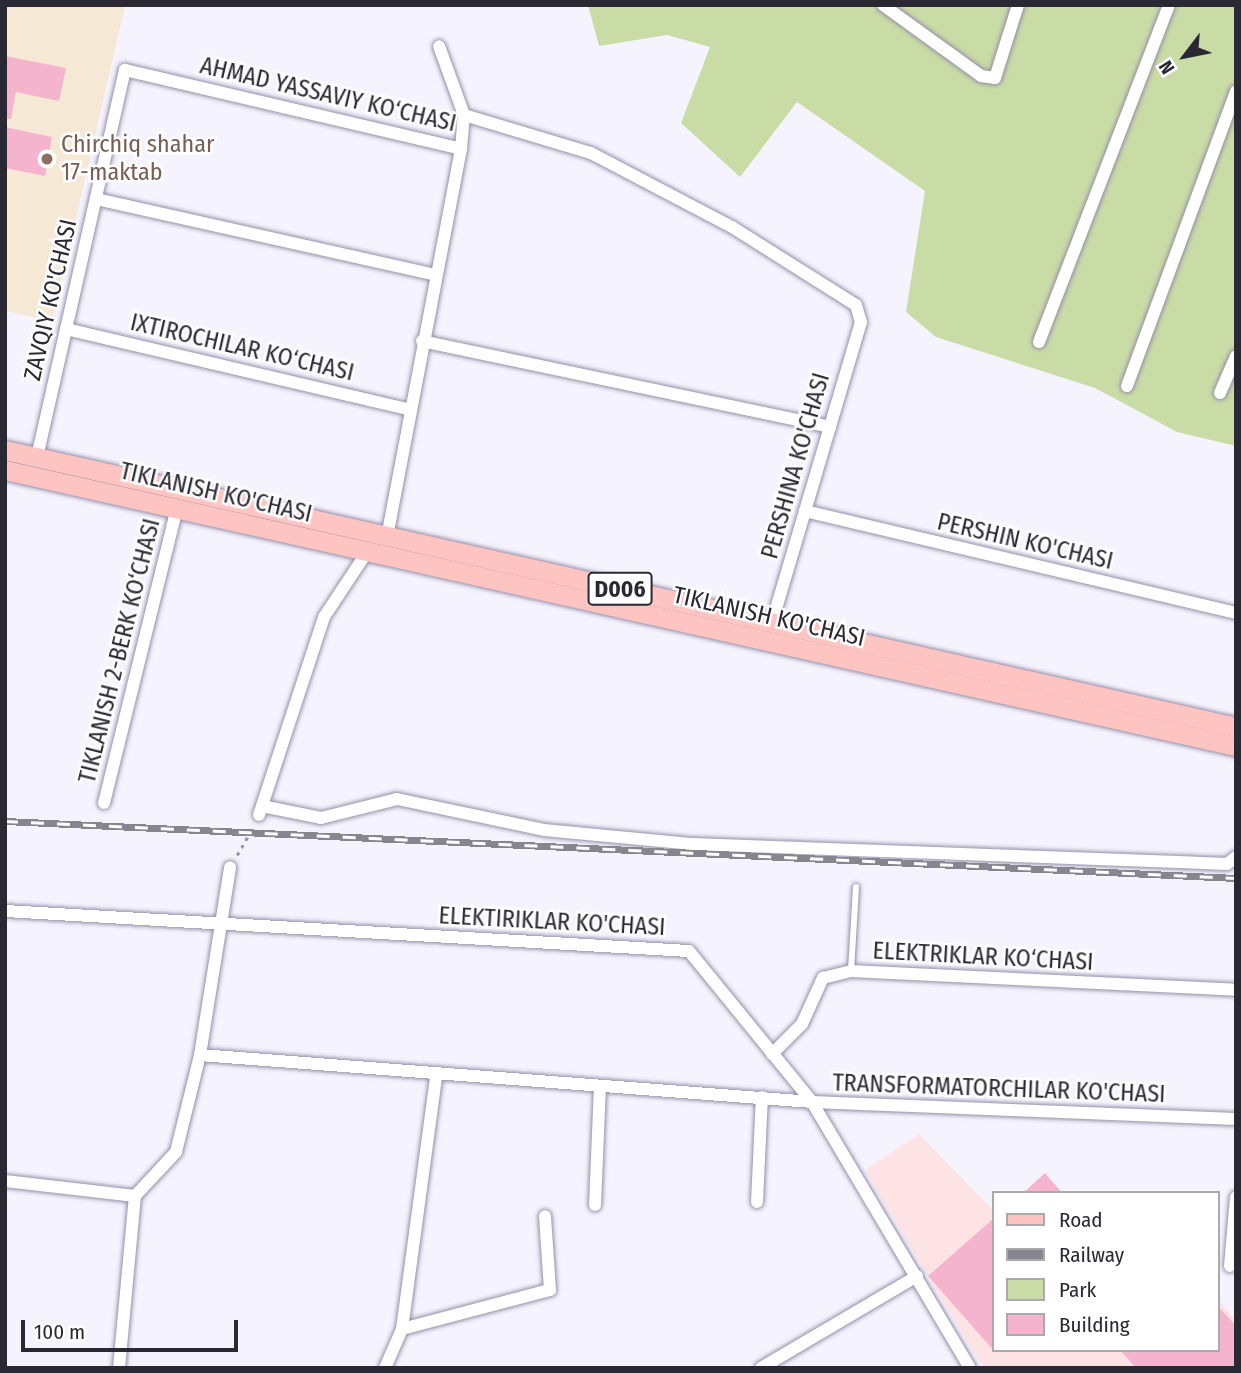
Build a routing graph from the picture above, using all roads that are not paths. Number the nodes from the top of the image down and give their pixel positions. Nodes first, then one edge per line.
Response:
1 (883, 5) edge
2 (1018, 5) edge
3 (1169, 5) edge
4 (439, 46) dead end
5 (125, 70) joint
6 (1236, 91) edge
7 (464, 115) junction
8 (461, 149) junction
9 (96, 200) junction
10 (436, 275) junction
11 (66, 329) junction
12 (422, 341) junction
13 (1039, 342) dead end
14 (1236, 356) edge
15 (1126, 386) dead end
16 (1220, 393) dead end
17 (408, 409) junction
18 (830, 427) junction
19 (5, 450) edge
20 (37, 457) junction
21 (5, 470) edge
22 (177, 509) junction
23 (805, 511) junction
24 (387, 537) junction
25 (367, 552) junction
26 (1236, 613) edge
27 (772, 623) junction
28 (1236, 727) edge
29 (1236, 746) edge
30 (104, 803) dead end
31 (1236, 857) edge
32 (230, 867) dead end
33 (856, 887) dead end
34 (5, 911) edge
35 (217, 923) junction
36 (851, 971) junction
37 (1236, 990) edge
38 (772, 1054) junction
39 (200, 1055) junction
40 (436, 1078) junction
41 (600, 1088) junction
42 (762, 1097) junction
43 (812, 1102) junction
44 (1236, 1119) edge
45 (5, 1181) edge
46 (135, 1196) junction
47 (1236, 1197) edge
48 (757, 1202) dead end
49 (595, 1205) dead end
50 (545, 1216) dead end
51 (1230, 1266) dead end
52 (916, 1276) junction
53 (402, 1329) junction
54 (765, 1367) edge
55 (119, 1368) edge
56 (385, 1368) edge
57 (970, 1368) edge

1 - 2 street
3 - 13 street
4 - 7 street, AHMAD YASSAVIY KO‘CHASI
5 - 8 street, AHMAD YASSAVIY KO‘CHASI
5 - 9 street, ZAVQIY KO'CHASI
6 - 15 street
7 - 8 street, AHMAD YASSAVIY KO‘CHASI
7 - 18 street, PERSHINA KO'CHASI
8 - 10 street
9 - 10 street
9 - 11 street, ZAVQIY KO'CHASI
10 - 12 street
11 - 17 street, IXTIROCHILAR KO‘CHASI
11 - 20 street, ZAVQIY KO'CHASI
12 - 17 street
12 - 18 street
14 - 16 street
17 - 24 street
18 - 23 street, PERSHINA KO'CHASI
19 - 20 main road, D006
20 - 24 main road, D006
21 - 22 main road, TIKLANISH KO'CHASI / D006
22 - 25 main road, TIKLANISH KO'CHASI / D006
22 - 30 street, TIKLANISH 2-BERK KO‘CHASI
23 - 26 street, PERSHIN KO'CHASI
23 - 27 street, PERSHINA KO'CHASI
24 - 25 main road
24 - 27 main road, D006
25 - 29 main road, TIKLANISH KO'CHASI / D006
25 - 31 street
27 - 28 main road, D006
32 - 35 street
33 - 36 lane
34 - 35 street, ELEKTIRIKLAR KO'CHASI
35 - 38 street, ELEKTIRIKLAR KO'CHASI
35 - 39 street
36 - 37 street, ELEKTRIKLAR KO‘CHASI
36 - 38 street, ELEKTRIKLAR KO‘CHASI
38 - 43 street, ELEKTIRIKLAR KO'CHASI
39 - 40 street, TRANSFORMATORCHILAR KO'CHASI
39 - 46 street
40 - 41 street, TRANSFORMATORCHILAR KO'CHASI
40 - 53 street
41 - 42 street, TRANSFORMATORCHILAR KO'CHASI
41 - 49 street
42 - 43 street, TRANSFORMATORCHILAR KO'CHASI
42 - 48 street
43 - 44 street, TRANSFORMATORCHILAR KO'CHASI
43 - 52 street, ELEKTIRIKLAR KO'CHASI
45 - 46 street
46 - 55 street
47 - 51 street
50 - 53 street
52 - 54 street
52 - 57 street, ELEKTIRIKLAR KO'CHASI
53 - 56 street

